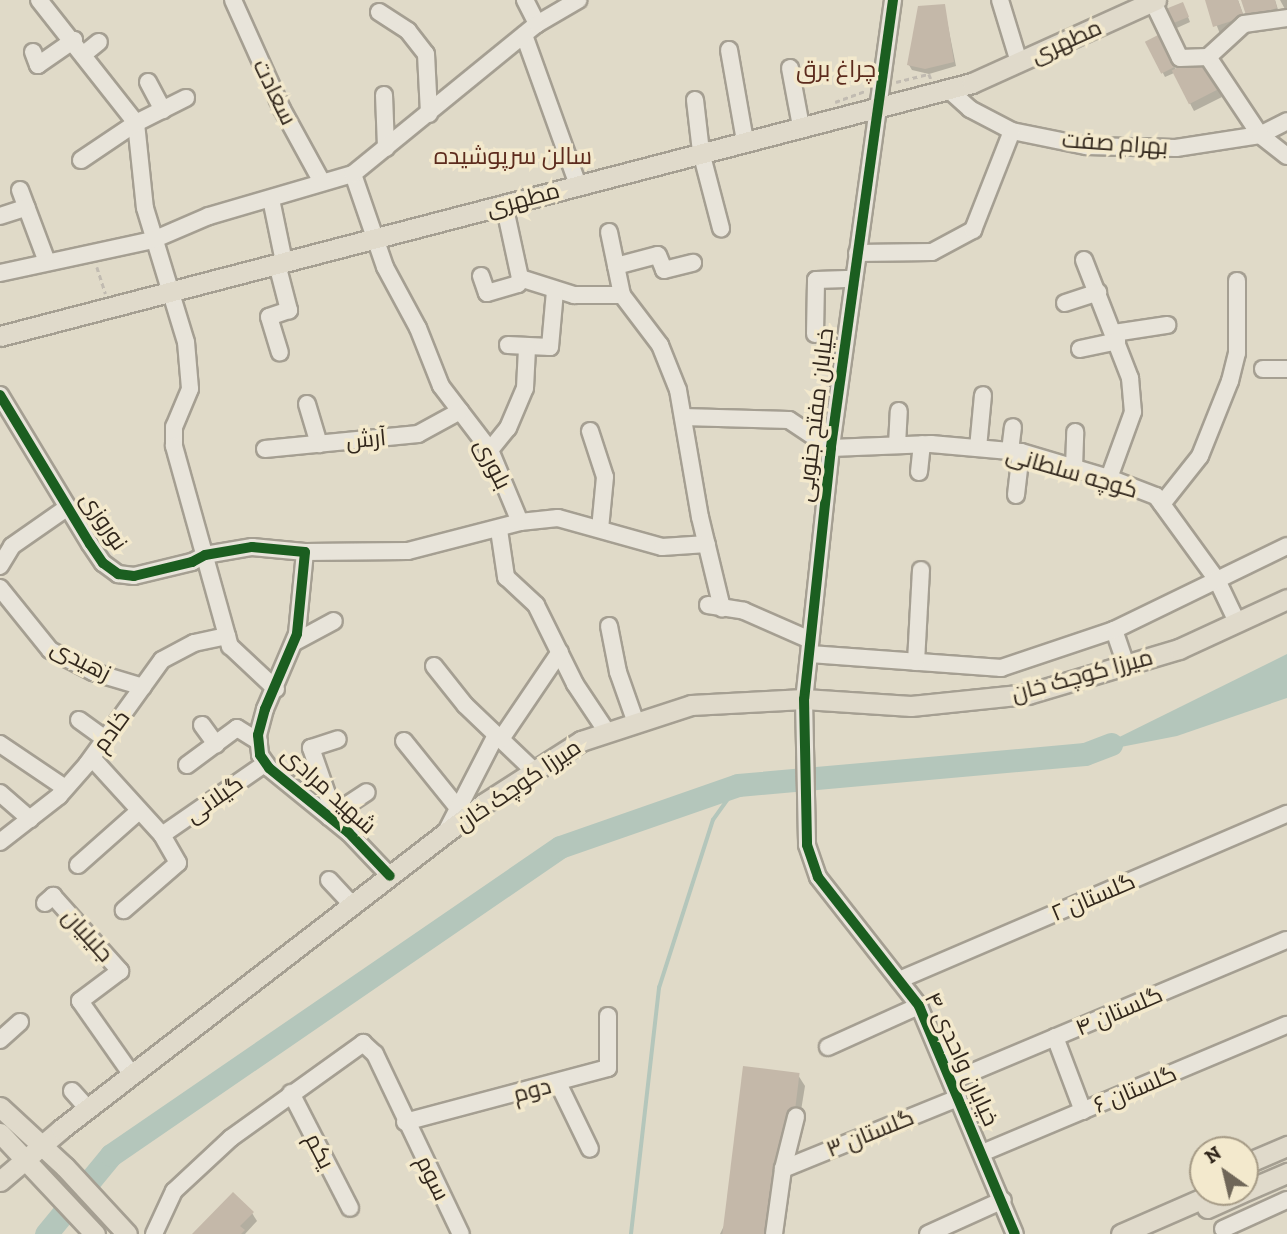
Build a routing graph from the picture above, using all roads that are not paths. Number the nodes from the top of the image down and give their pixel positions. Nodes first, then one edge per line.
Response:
1 (39, 0) edge
2 (233, 0) edge
3 (525, 0) edge
4 (578, 0) edge
5 (893, 0) edge
6 (1000, 0) edge
7 (1155, 1) edge
8 (379, 12) dead end
9 (1287, 18) edge
10 (537, 24) junction
11 (524, 36) junction
12 (99, 42) dead end
13 (79, 47) junction
14 (729, 50) dead end
15 (33, 52) dead end
16 (1208, 57) junction
17 (1019, 62) junction
18 (790, 68) dead end
19 (148, 82) dead end
20 (948, 89) junction
21 (384, 95) dead end
22 (186, 98) dead end
23 (695, 100) dead end
24 (877, 106) junction
25 (163, 110) junction
26 (429, 114) junction
27 (1287, 121) edge
28 (135, 123) junction
29 (801, 126) junction
30 (1012, 131) junction
31 (1260, 135) junction
32 (745, 141) junction
33 (386, 148) junction
34 (701, 152) junction
35 (1287, 156) edge
36 (80, 160) dead end
37 (353, 174) junction
38 (322, 182) junction
39 (578, 185) junction
40 (20, 190) dead end
41 (271, 199) junction
42 (504, 204) junction
43 (27, 207) junction
44 (0, 216) edge
45 (721, 228) dead end
46 (609, 232) dead end
47 (374, 239) junction
48 (153, 240) junction
49 (857, 253) junction
50 (1084, 260) dead end
51 (47, 262) junction
52 (281, 263) junction
53 (693, 263) dead end
54 (616, 266) junction
55 (0, 273) edge
56 (481, 276) dead end
57 (520, 278) junction
58 (854, 279) junction
59 (1237, 281) dead end
60 (555, 291) junction
61 (170, 292) junction
62 (1098, 292) junction
63 (622, 295) junction
64 (1065, 303) dead end
65 (1167, 325) dead end
66 (815, 334) dead end
67 (0, 336) edge
68 (1115, 337) junction
69 (508, 345) dead end
70 (527, 348) junction
71 (1080, 349) dead end
72 (280, 352) dead end
73 (1263, 369) dead end
74 (1287, 369) edge
75 (983, 395) dead end
76 (0, 396) edge
77 (307, 404) dead end
78 (460, 411) junction
79 (899, 411) dead end
80 (5, 416) edge
81 (683, 417) junction
82 (1013, 427) dead end
83 (590, 430) dead end
84 (1075, 432) dead end
85 (319, 443) junction
86 (922, 444) junction
87 (897, 445) junction
88 (831, 448) junction
89 (978, 448) junction
90 (265, 449) dead end
91 (490, 450) junction
92 (1015, 452) junction
93 (1074, 468) junction
94 (919, 472) dead end
95 (1109, 478) junction
96 (1016, 495) dead end
97 (1162, 504) junction
98 (68, 507) junction
99 (520, 522) junction
100 (600, 529) junction
101 (499, 530) junction
102 (707, 544) junction
103 (1287, 546) edge
104 (305, 552) junction
105 (205, 555) junction
106 (0, 566) edge
107 (921, 570) dead end
108 (1217, 580) junction
109 (0, 588) edge
110 (1287, 598) edge
111 (334, 621) dead end
112 (1237, 622) junction
113 (609, 626) dead end
114 (1114, 630) junction
115 (228, 636) junction
116 (295, 642) junction
117 (810, 647) junction
118 (560, 652) junction
119 (916, 662) junction
120 (1126, 665) junction
121 (434, 666) dead end
122 (143, 687) junction
123 (276, 689) junction
124 (804, 699) junction
125 (79, 720) dead end
126 (636, 723) junction
127 (202, 725) dead end
128 (804, 730) joint
129 (607, 732) junction
130 (499, 737) junction
131 (106, 739) junction
132 (338, 739) dead end
133 (404, 741) dead end
134 (259, 742) junction
135 (0, 744) edge
136 (216, 744) junction
137 (92, 758) junction
138 (266, 763) junction
139 (187, 765) dead end
140 (534, 771) junction
141 (65, 788) junction
142 (367, 792) dead end
143 (0, 793) edge
144 (458, 808) junction
145 (139, 811) junction
146 (1287, 814) edge
147 (331, 816) junction
148 (30, 819) junction
149 (444, 834) junction
150 (162, 835) junction
151 (0, 842) edge
152 (78, 865) dead end
153 (390, 876) junction
154 (329, 880) dead end
155 (46, 903) dead end
156 (352, 905) junction
157 (124, 910) dead end
158 (1287, 940) edge
159 (899, 981) junction
160 (919, 1006) junction
161 (608, 1016) dead end
162 (20, 1022) dead end
163 (1287, 1025) edge
164 (1055, 1037) junction
165 (0, 1040) edge
166 (828, 1047) dead end
167 (132, 1074) junction
168 (951, 1081) junction
169 (558, 1083) junction
170 (72, 1091) dead end
171 (291, 1093) junction
172 (958, 1098) junction
173 (0, 1107) edge
174 (88, 1109) junction
175 (1083, 1111) junction
176 (796, 1117) dead end
177 (405, 1122) junction
178 (0, 1133) edge
179 (35, 1141) junction
180 (1287, 1146) edge
181 (590, 1150) dead end
182 (982, 1153) junction
183 (1259, 1158) edge
184 (26, 1160) junction
185 (783, 1169) junction
186 (1286, 1172) edge
187 (1259, 1177) edge
188 (0, 1183) edge
189 (47, 1183) junction
190 (1259, 1185) edge
191 (1003, 1200) junction
192 (1287, 1200) edge
193 (1189, 1204) edge
194 (1212, 1206) edge
195 (350, 1208) dead end
196 (1223, 1229) dead end
197 (95, 1234) edge
198 (127, 1234) edge
199 (154, 1234) edge
200 (461, 1234) edge
201 (774, 1234) edge
202 (928, 1234) edge
203 (1015, 1234) edge
204 (1121, 1234) edge
205 (1148, 1234) edge

1 - 13 street
2 - 38 street, سعادت
3 - 10 street
4 - 10 street
5 - 24 street, خیابان مفتح جنوبی
6 - 17 street
7 - 16 street
7 - 17 main road, مطهری
8 - 26 street
9 - 16 street
10 - 11 street
11 - 26 street
11 - 39 street
12 - 13 street
13 - 15 street
13 - 28 street
14 - 32 street
16 - 31 street
17 - 20 main road, مطهری
18 - 29 street
19 - 25 street
20 - 24 main road, مطهری
20 - 30 street, بهرام صفت
21 - 33 street
22 - 25 street
23 - 34 street
24 - 29 main road, مطهری
24 - 49 street, خیابان مفتح جنوبی
25 - 28 street
26 - 33 street
27 - 31 street, بهرام صفت
28 - 36 street
28 - 48 street
29 - 32 main road, مطهری
30 - 31 street, بهرام صفت
30 - 49 street
31 - 35 street
32 - 34 main road, مطهری
33 - 37 street
34 - 39 main road, مطهری
34 - 45 street
37 - 38 street
37 - 47 street, بلوری
38 - 41 street
39 - 42 main road, مطهری
40 - 43 street
41 - 48 street
41 - 52 street
42 - 47 main road, مطهری
42 - 57 street
43 - 44 street
43 - 51 street
46 - 54 street
47 - 52 main road, مطهری
47 - 78 street, بلوری
48 - 51 street
48 - 61 street
49 - 58 street, خیابان مفتح جنوبی
50 - 62 street
51 - 55 street
52 - 61 main road, مطهری
52 - 72 street
53 - 54 street
54 - 63 street
56 - 57 street
57 - 60 street
58 - 66 street
58 - 88 street, خیابان مفتح جنوبی
59 - 97 street
60 - 63 street
60 - 70 street
61 - 67 main road, مطهری
61 - 105 street
62 - 64 street
62 - 68 street
63 - 81 street
65 - 68 street
68 - 71 street
68 - 95 street
69 - 70 street
70 - 91 street
73 - 74 street
75 - 89 street
76 - 80 street, نوروزی
77 - 85 street
78 - 85 street, آرش
78 - 91 street, بلوری
79 - 87 street
80 - 98 street, نوروزی
81 - 88 street
81 - 102 street
82 - 92 street
83 - 100 street
84 - 93 street
85 - 90 street, آرش
86 - 87 street, کوچه سلطانی
86 - 89 street, کوچه سلطانی
86 - 94 street
87 - 88 street, کوچه سلطانی
88 - 117 street, خیابان مفتح جنوبی
89 - 92 street, کوچه سلطانی
91 - 99 street, بلوری
92 - 93 street, کوچه سلطانی
92 - 96 street
93 - 95 street, کوچه سلطانی
95 - 97 street, کوچه سلطانی
97 - 108 street, کوچه سلطانی
98 - 105 street, نوروزی
98 - 106 street
99 - 100 street
99 - 101 street, نوروزی
100 - 102 street
101 - 104 street, نوروزی
101 - 118 street
102 - 117 street
103 - 108 street
104 - 105 street, نوروزی
104 - 116 street, شهید مرادی
105 - 115 street
107 - 119 street
108 - 112 street, کوچه سلطانی
108 - 114 street
109 - 122 street, زهیدی
110 - 112 main road, میرزا کوچک خان
111 - 116 street
112 - 120 main road, میرزا کوچک خان
113 - 126 street
114 - 119 street
114 - 120 street
115 - 122 street, خادم
115 - 123 street
116 - 123 street, شهید مرادی
117 - 119 street
117 - 124 street, خیابان مفتح جنوبی
118 - 129 street
118 - 130 street
120 - 124 main road, میرزا کوچک خان
121 - 130 street
122 - 131 street, خادم
123 - 134 street, شهید مرادی
124 - 126 main road, میرزا کوچک خان
124 - 128 street, خیابان مفتح جنوبی
125 - 131 street
126 - 129 main road, میرزا کوچک خان
127 - 136 street
128 - 159 street, خیابان واحدی ۴
129 - 140 main road, میرزا کوچک خان
130 - 140 street
130 - 144 street
131 - 137 street, خادم
132 - 147 street
133 - 144 street
134 - 136 street
134 - 138 street, شهید مرادی
135 - 141 street
136 - 139 street
137 - 141 street, خادم
137 - 145 street
138 - 147 street, شهید مرادی
138 - 150 street, گیلانی
140 - 149 main road, میرزا کوچک خان
141 - 148 street, خادم
142 - 147 street
143 - 148 street
144 - 149 street
145 - 150 street
145 - 152 street
146 - 159 street, گلستان ۲
147 - 153 street, شهید مرادی
148 - 151 street, خادم
149 - 153 main road, میرزا کوچک خان
150 - 157 street
153 - 156 main road, میرزا کوچک خان
154 - 156 street
155 - 167 street, جلیلیان
156 - 167 main road, میرزا کوچک خان
158 - 164 street, گلستان ۴
159 - 160 street, خیابان واحدی ۴
160 - 166 street
160 - 168 street, خیابان واحدی ۴
161 - 169 street, دوم
162 - 165 street
163 - 175 street, گلستان ۶
164 - 168 street, گلستان ۴
164 - 175 street
167 - 174 main road, میرزا کوچک خان
168 - 172 street, خیابان واحدی ۴
169 - 177 street, دوم
169 - 181 street
170 - 174 street
171 - 177 street, سوم
171 - 195 street, یکم
171 - 199 street
172 - 182 street, خیابان واحدی ۴
172 - 185 street, گلستان ۳
173 - 179 main road
174 - 179 main road, میرزا کوچک خان
175 - 182 street, گلستان ۶
176 - 185 street
177 - 200 street, سوم
178 - 184 main road
179 - 184 main road, میرزا کوچک خان
179 - 198 main road
180 - 183 main road
182 - 191 street, خیابان واحدی ۴
184 - 188 main road, میرزا کوچک خان
184 - 189 main road
185 - 201 street
186 - 187 main road
186 - 190 main road
188 - 189 main road
189 - 197 main road
191 - 202 street
191 - 203 street, خیابان واحدی ۴
192 - 196 street
193 - 204 main road
194 - 205 main road

